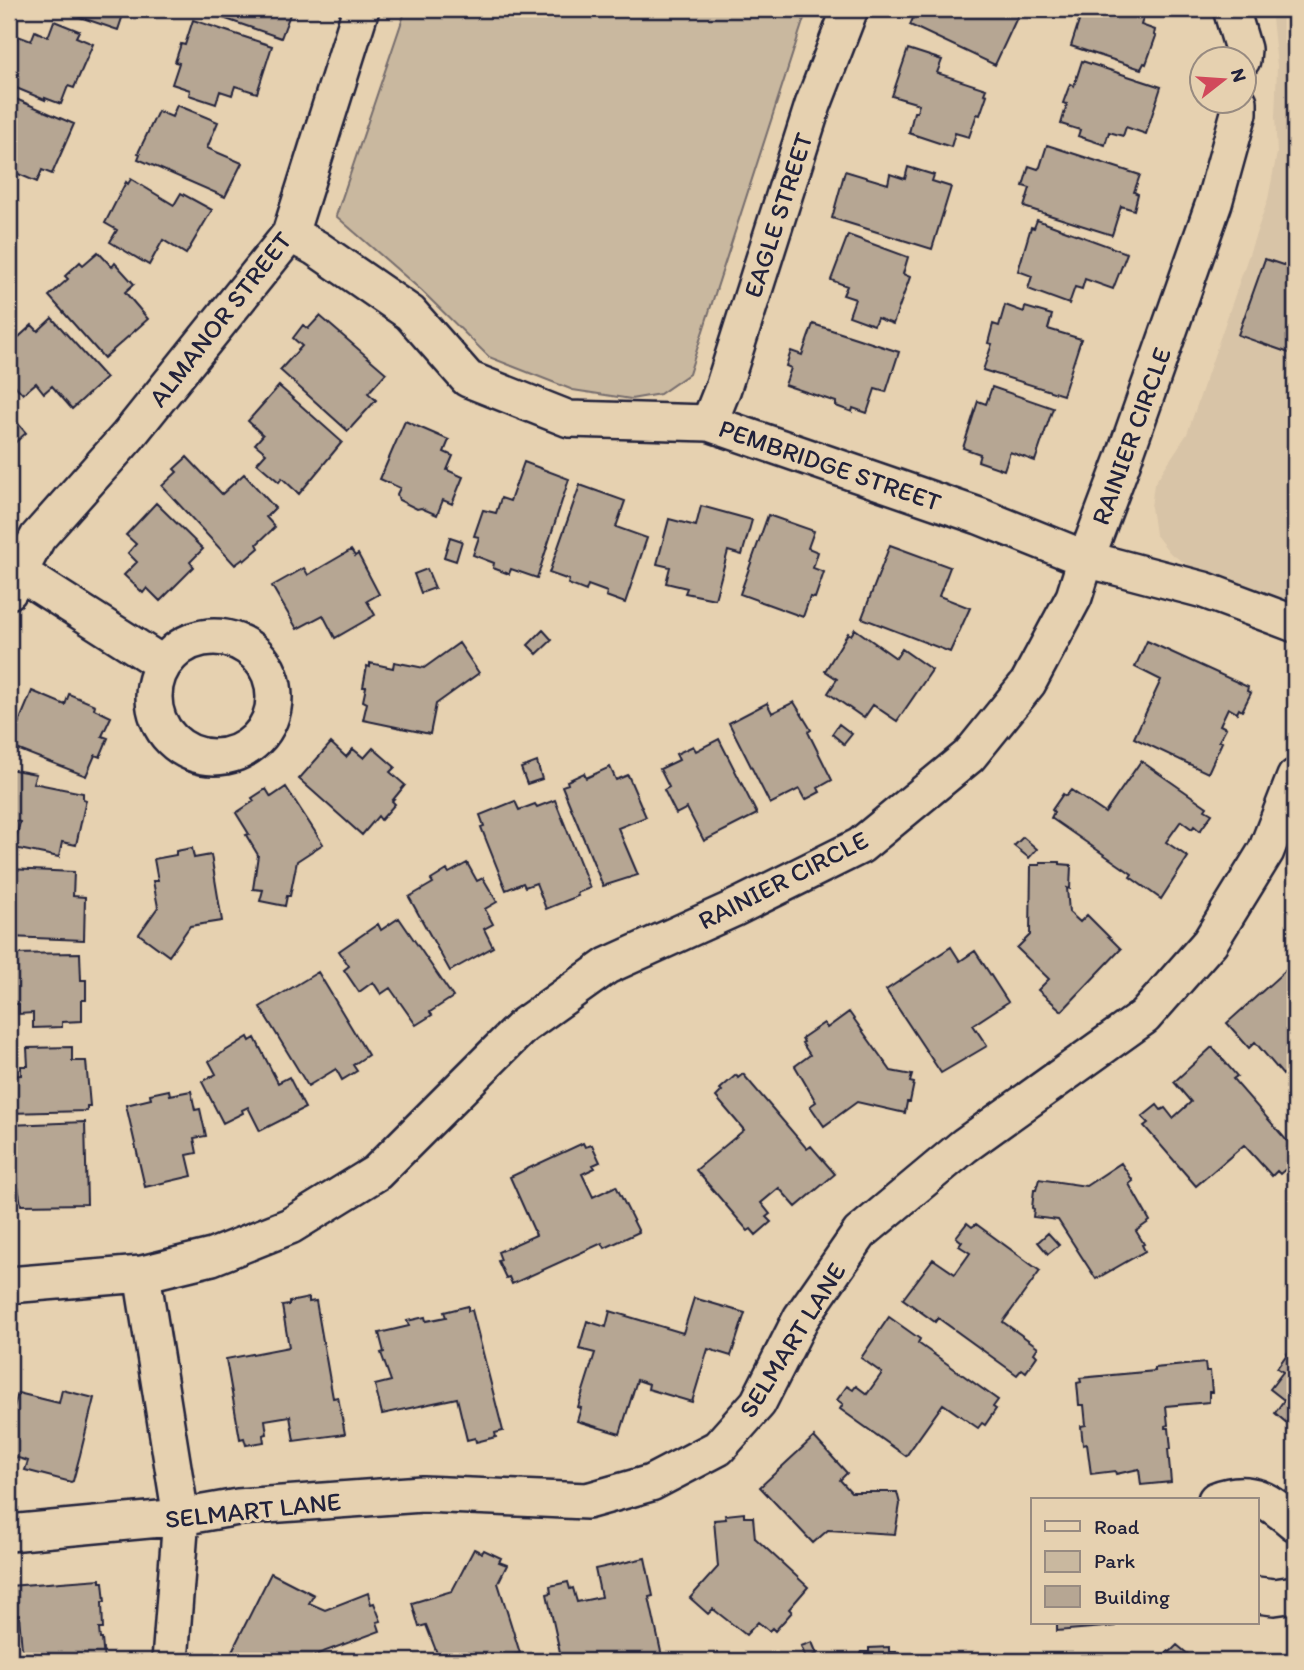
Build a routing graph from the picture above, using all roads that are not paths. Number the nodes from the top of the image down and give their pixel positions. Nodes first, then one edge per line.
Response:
1 (361, 9) edge
2 (850, 9) edge
3 (1231, 9) edge
4 (1242, 46) edge
5 (1238, 116) edge
6 (289, 234) junction
7 (709, 423) junction
8 (1086, 558) junction
9 (12, 576) edge
10 (1295, 624) edge
11 (163, 664) dead end
12 (1295, 777) edge
13 (142, 1274) junction
14 (9, 1285) edge
15 (1221, 1498) edge
16 (181, 1517) junction
17 (1295, 1524) edge
18 (9, 1534) edge
19 (1295, 1594) edge
20 (1258, 1595) edge
21 (170, 1661) edge

1 - 6 street, ALMANOR STREET
2 - 7 street, EAGLE STREET
3 - 4 street
5 - 8 street, RAINIER CIRCLE
6 - 7 street, PEMBRIDGE STREET
6 - 9 street, ALMANOR STREET
7 - 8 street, PEMBRIDGE STREET
8 - 10 street, PEMBRIDGE STREET
8 - 13 street, RAINIER CIRCLE
9 - 11 street
12 - 16 street, SELMART LANE
13 - 14 street, RAINIER CIRCLE
13 - 16 street
15 - 17 street
16 - 18 street, SELMART LANE
16 - 21 street
19 - 20 street

